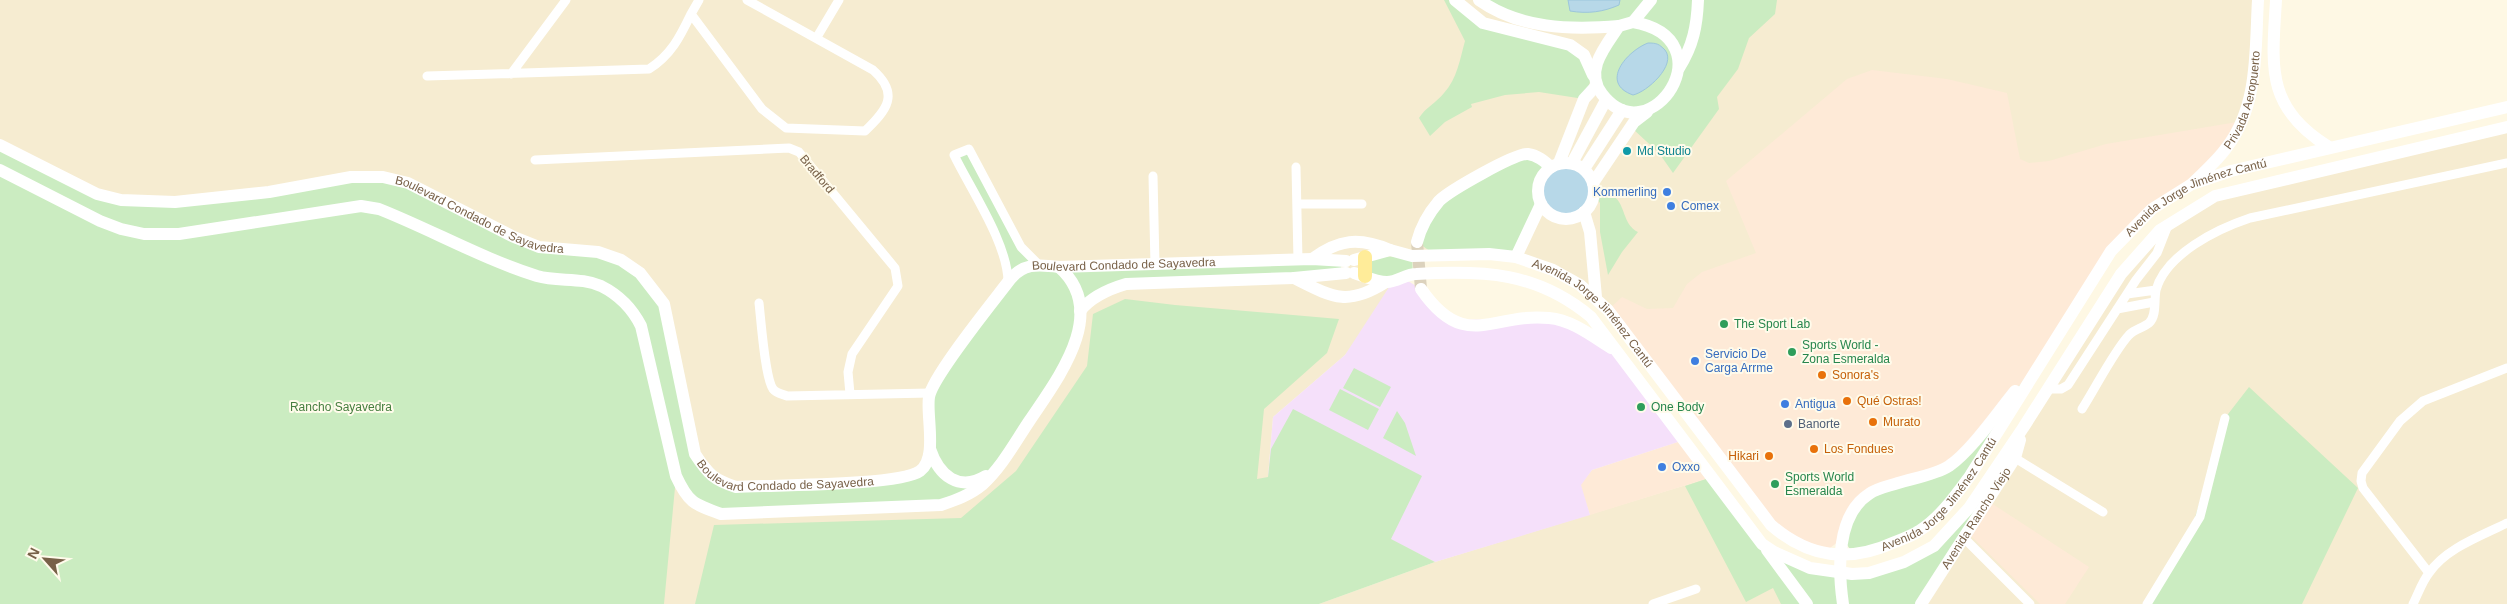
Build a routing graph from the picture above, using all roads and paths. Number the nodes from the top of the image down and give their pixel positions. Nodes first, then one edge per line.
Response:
1 (566, 0) edge
2 (699, 0) edge
3 (747, 0) edge
4 (839, 0) edge
5 (1455, 0) edge
6 (1479, 0) edge
7 (1650, 0) edge
8 (1698, 0) edge
9 (2258, 0) edge
10 (2276, 0) edge
11 (692, 14) junction
12 (1633, 22) junction
13 (1619, 26) junction
14 (817, 37) junction
15 (1679, 68) junction
16 (511, 74) junction
17 (426, 76) dead end
18 (1594, 80) junction
19 (1604, 104) junction
20 (2507, 107) edge
21 (1650, 110) junction
22 (1620, 114) junction
23 (2507, 127) edge
24 (0, 145) edge
25 (2328, 148) junction
26 (535, 160) dead end
27 (2507, 163) edge
28 (1561, 164) junction
29 (1296, 167) dead end
30 (1584, 169) junction
31 (0, 170) edge
32 (1153, 176) dead end
33 (1593, 183) junction
34 (2192, 184) junction
35 (1297, 204) junction
36 (1362, 204) dead end
37 (1541, 204) junction
38 (1584, 212) junction
39 (2168, 225) junction
40 (1417, 242) tunnel mouth
41 (1390, 250) junction
42 (1412, 256) junction
43 (1516, 257) junction
44 (1312, 259) junction
45 (1298, 260) junction
46 (1038, 264) junction
47 (1155, 265) junction
48 (1059, 267) junction
49 (1353, 267) junction
50 (1413, 274) junction
51 (1294, 278) junction
52 (1008, 282) junction
53 (1386, 282) junction
54 (1421, 289) tunnel mouth
55 (2156, 290) junction
56 (2127, 294) junction
57 (1596, 297) junction
58 (2154, 302) junction
59 (759, 303) dead end
60 (2117, 309) junction
61 (1080, 311) junction
62 (1617, 352) junction
63 (2045, 355) junction
64 (2507, 368) edge
65 (2048, 389) junction
66 (930, 393) junction
67 (850, 394) junction
68 (2082, 409) dead end
69 (2225, 418) dead end
70 (2023, 428) junction
71 (930, 446) junction
72 (2015, 458) junction
73 (997, 469) junction
74 (2103, 512) dead end
75 (2507, 523) edge
76 (1964, 538) junction
77 (1762, 544) junction
78 (2429, 573) junction
79 (1696, 589) dead end
80 (1653, 604) edge
81 (1807, 604) edge
82 (1842, 604) edge
83 (1921, 604) edge
84 (2030, 604) edge
85 (2147, 604) edge
86 (2413, 604) edge

1 - 16 street
2 - 11 street
3 - 14 street
4 - 14 street
5 - 18 main road
6 - 13 main road
7 - 12 main road
8 - 15 main road
9 - 34 main road, Privada Aeropuerto
10 - 25 main road, Privada Aeropuerto
11 - 14 street
11 - 16 street
12 - 13 main road
12 - 15 main road
13 - 18 main road
15 - 21 main road
16 - 17 street
18 - 19 main road
18 - 28 main road
19 - 22 main road
19 - 28 main road
20 - 25 main road, Avenida Jorge Jiménez Cantú
21 - 22 main road
21 - 33 main road
22 - 30 main road
23 - 39 main road, Avenida Jorge Jiménez Cantú
24 - 71 main road, Boulevard Condado de Sayavedra
25 - 34 main road, Avenida Jorge Jiménez Cantú
26 - 67 street, Bradford
27 - 55 street
28 - 30 main road
28 - 37 main road
28 - 40 main road
29 - 35 street
30 - 33 main road
31 - 73 main road
32 - 47 street
33 - 38 main road
34 - 63 main road, Avenida Jorge Jiménez Cantú
35 - 36 street
35 - 45 street
37 - 38 main road
37 - 43 main road
38 - 57 main road
39 - 56 street
39 - 65 main road, Avenida Jorge Jiménez Cantú
41 - 42 main road, Avenida Jorge Jiménez Cantú
41 - 44 main road, Boulevard Condado de Sayavedra
41 - 49 main road
42 - 43 main road, Avenida Jorge Jiménez Cantú
42 - 50 main road
43 - 57 main road, Avenida Jorge Jiménez Cantú
44 - 45 main road, Boulevard Condado de Sayavedra
44 - 49 main road, Boulevard Condado de Sayavedra
45 - 47 main road, Boulevard Condado de Sayavedra
46 - 48 main road, Boulevard Condado de Sayavedra
46 - 52 main road, Boulevard Condado de Sayavedra
46 - 52 street
47 - 48 main road, Boulevard Condado de Sayavedra
48 - 61 main road
49 - 51 main road, Boulevard Condado de Sayavedra
49 - 53 main road
50 - 53 main road, Avenida Jorge Jiménez Cantú
50 - 62 main road, Avenida Jorge Jiménez Cantú
51 - 53 main road
51 - 61 main road, Boulevard Condado de Sayavedra
52 - 66 main road, Boulevard Condado de Sayavedra
54 - 62 main road
55 - 56 street
55 - 58 street
56 - 60 street
57 - 63 main road, Avenida Jorge Jiménez Cantú
58 - 60 street
58 - 68 street
59 - 67 street
60 - 65 street
61 - 73 main road
62 - 77 main road, Avenida Jorge Jiménez Cantú
63 - 82 main road
64 - 78 street
65 - 70 main road, Avenida Jorge Jiménez Cantú
66 - 67 street
66 - 71 main road, Boulevard Condado de Sayavedra
69 - 85 street
70 - 72 main road, Avenida Rancho Viejo
70 - 77 main road, Avenida Jorge Jiménez Cantú
71 - 73 main road
72 - 74 street
72 - 76 main road, Avenida Rancho Viejo
75 - 78 street
76 - 83 main road, Avenida Rancho Viejo
76 - 84 street
77 - 81 main road
78 - 86 street
79 - 80 street

